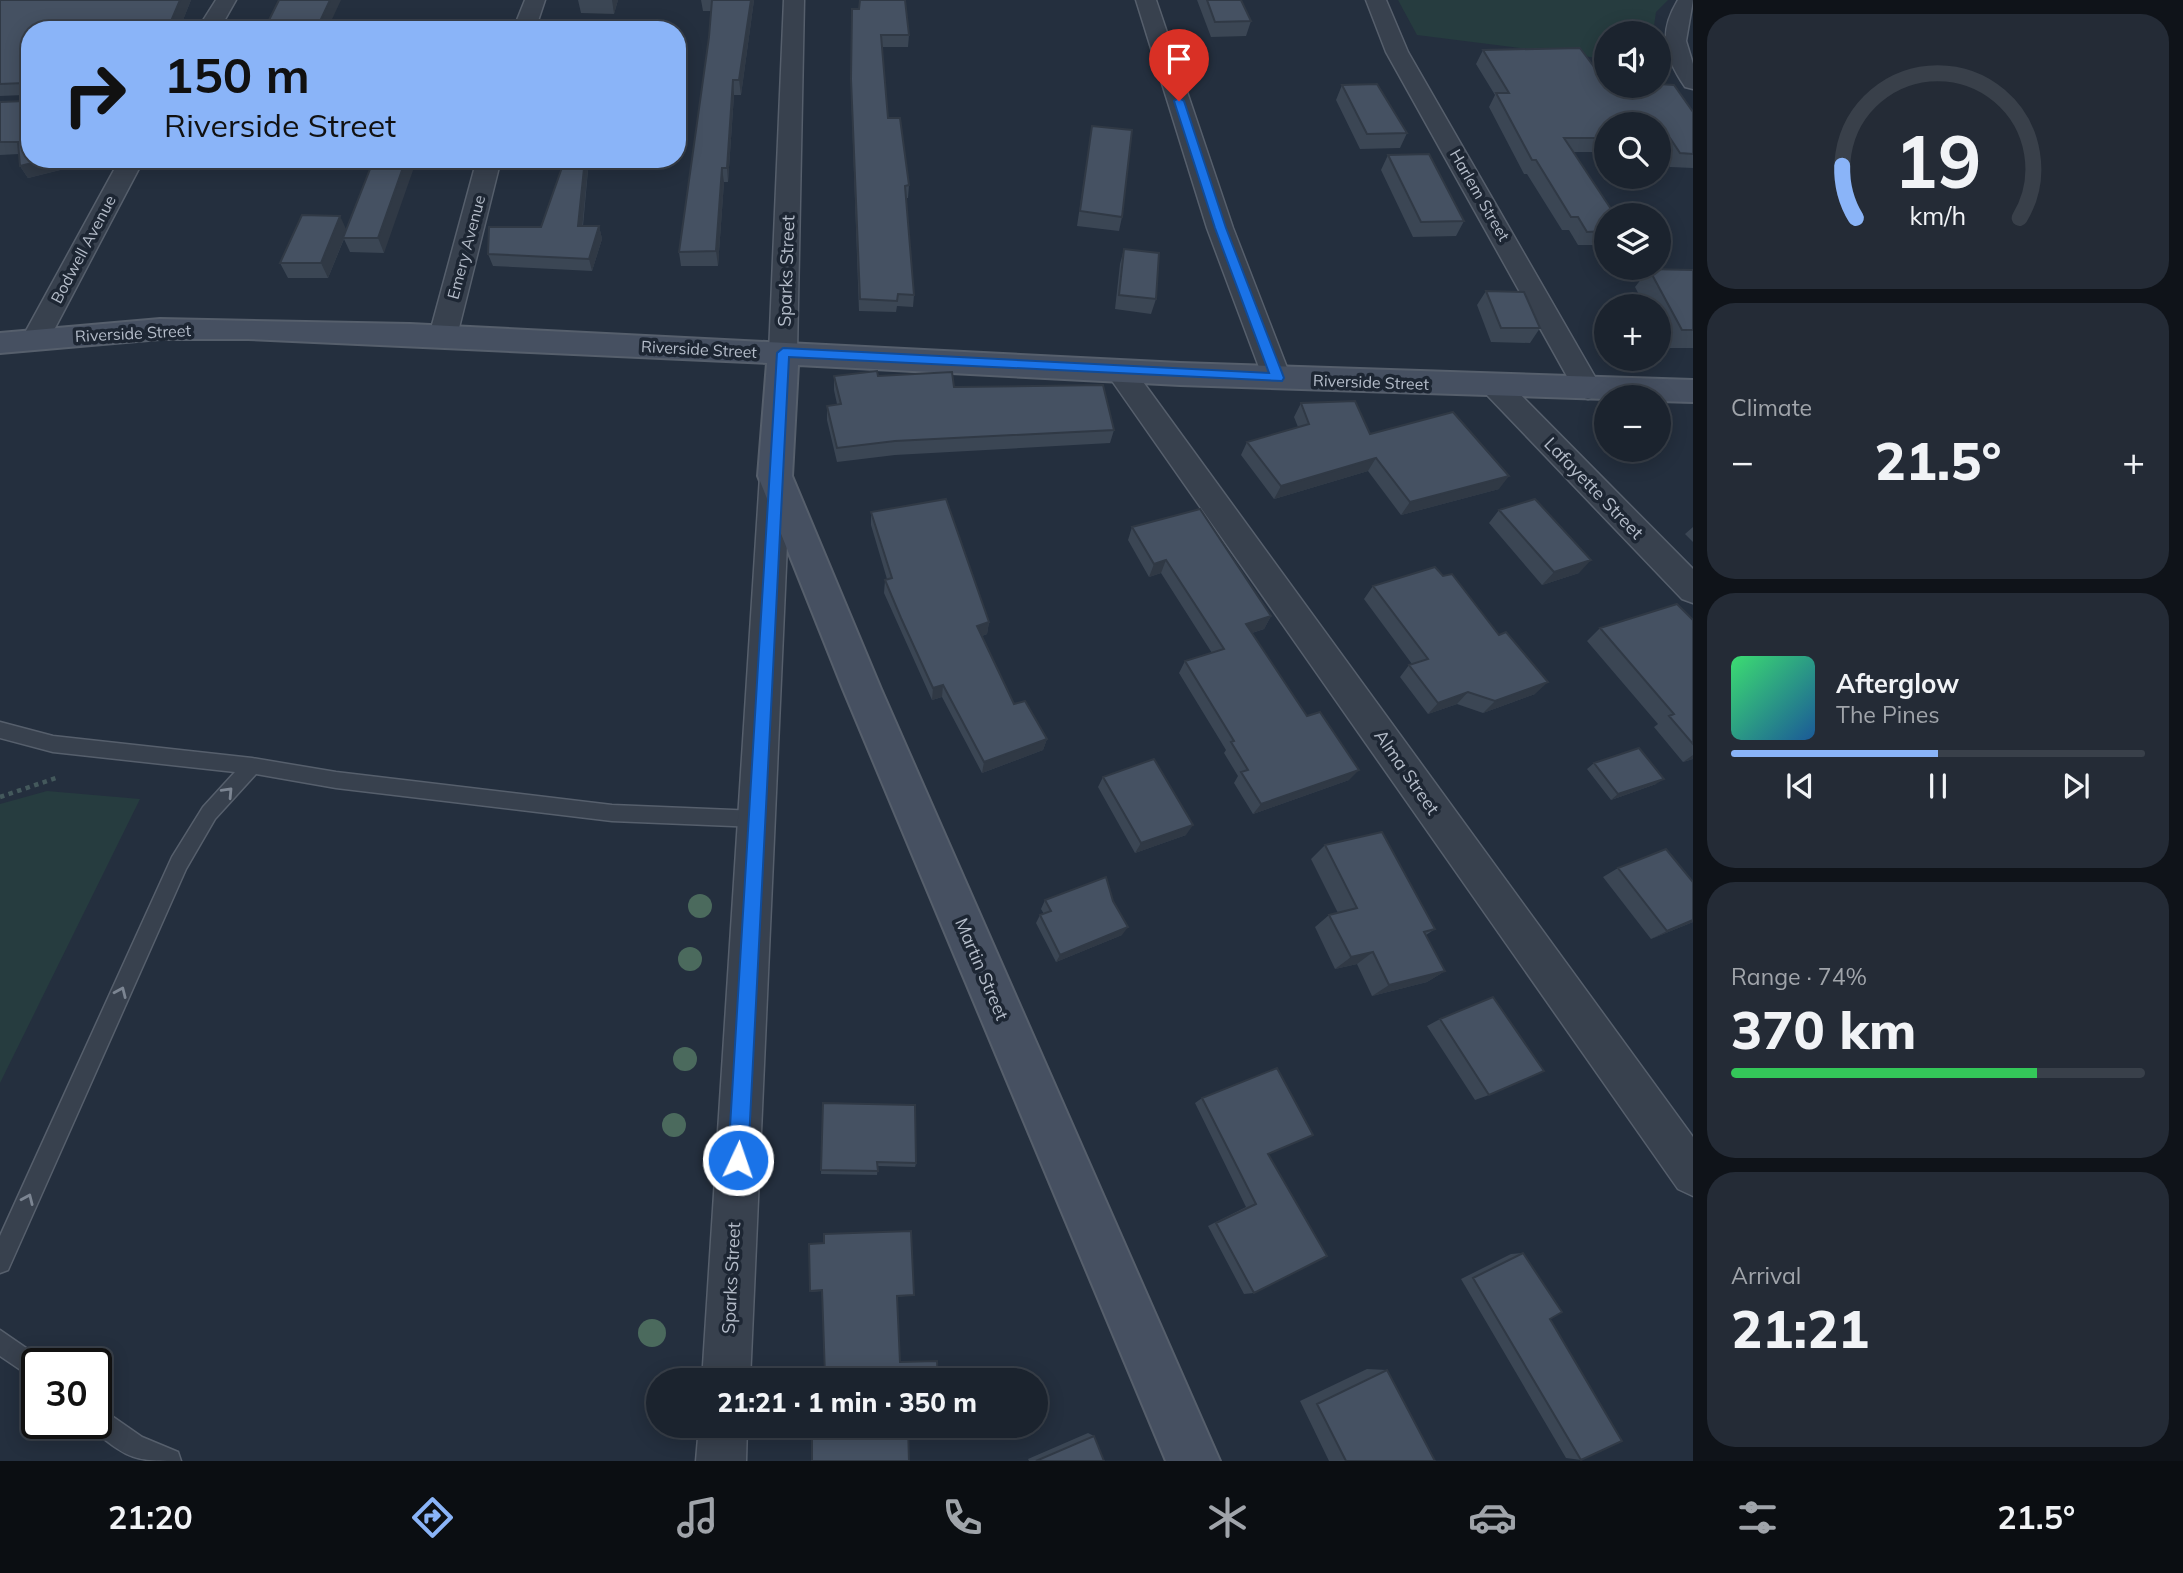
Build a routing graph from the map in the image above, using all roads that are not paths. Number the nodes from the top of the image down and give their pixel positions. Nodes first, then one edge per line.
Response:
1 (226, 0) edge
2 (535, 0) edge
3 (794, 0) edge
4 (1146, 0) edge
5 (1376, 0) edge
6 (1688, 0) edge
7 (213, 21) edge
8 (527, 21) edge
9 (1693, 82) edge
10 (127, 168) edge
11 (487, 168) edge
12 (443, 336) junction
13 (35, 340) junction
14 (0, 343) edge
15 (783, 353) junction
16 (1120, 371) junction
17 (1277, 378) junction
18 (1495, 386) junction
19 (1588, 389) junction
20 (1693, 391) edge
21 (775, 476) junction
22 (1693, 590) edge
23 (0, 730) edge
24 (252, 766) junction
25 (757, 819) junction
26 (1693, 1174) edge
27 (0, 1262) edge
28 (0, 1342) edge
29 (21, 1357) edge
30 (727, 1368) edge
31 (112, 1430) edge
32 (722, 1438) edge
33 (169, 1461) edge
34 (721, 1461) edge
35 (1193, 1461) edge

1 - 7 street
2 - 8 street
3 - 15 street, Sparks Street
4 - 17 street
5 - 19 street, Harlem Street
6 - 9 street
10 - 13 street, Bodwell Avenue
11 - 12 street, Emery Avenue
12 - 13 main road, Riverside Street
12 - 15 main road, Riverside Street
13 - 14 main road, Riverside Street
15 - 16 main road, Riverside Street
15 - 21 main road, Sparks Street
16 - 17 main road, Riverside Street
16 - 26 street, Alma Street
17 - 18 main road, Riverside Street
18 - 19 main road, Riverside Street
18 - 22 street, Lafayette Street
19 - 20 main road, Riverside Street
21 - 25 street, Sparks Street
21 - 35 main road, Martin Street
23 - 24 lane
24 - 25 lane
27 -> 24 lane
25 - 30 street, Sparks Street
28 - 29 lane
31 - 33 lane
32 - 34 street

